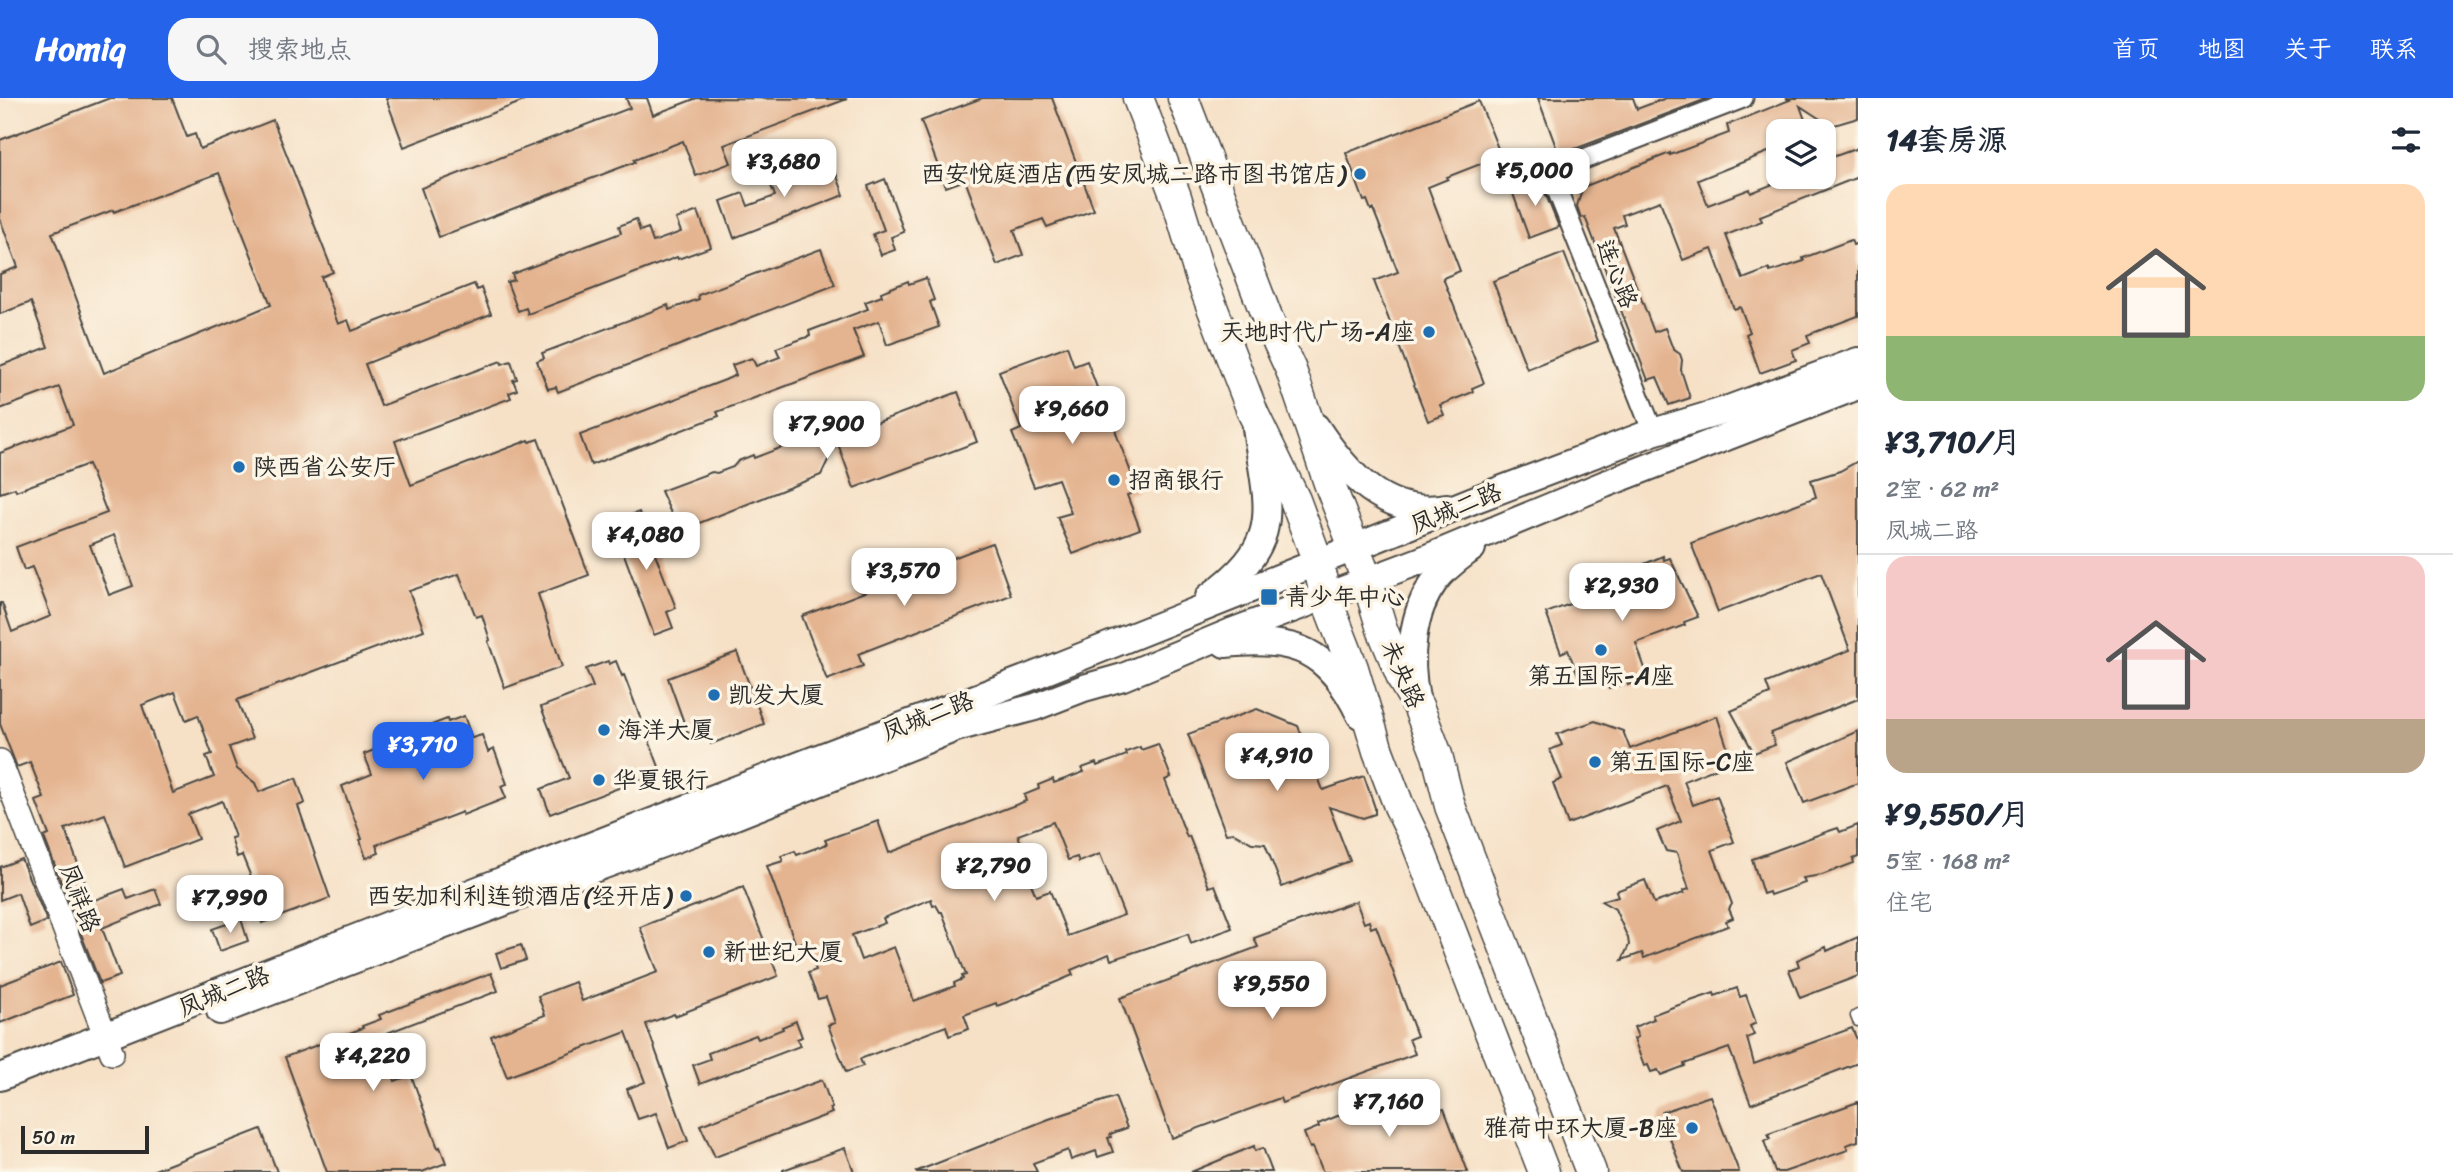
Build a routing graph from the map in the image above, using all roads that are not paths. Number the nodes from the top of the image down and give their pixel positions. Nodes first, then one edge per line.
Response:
1 (1138, 98) edge
2 (1183, 98) edge
3 (1743, 98) edge
4 (1858, 361) edge
5 (1858, 386) edge
6 (1253, 413) junction
7 (1306, 413) junction
8 (1653, 432) junction
9 (1476, 499) junction
10 (1524, 518) junction
11 (1354, 548) junction
12 (1318, 562) junction
13 (1367, 580) junction
14 (1325, 596) junction
15 (1157, 626) junction
16 (1175, 657) junction
17 (1418, 706) junction
18 (1378, 751) junction
19 (0, 761) edge
20 (1858, 1015) edge
21 (1858, 1021) edge
22 (109, 1045) junction
23 (0, 1077) edge
24 (0, 1097) edge
25 (1544, 1172) edge
26 (1591, 1172) edge

1 - 6 main road, 未央路
2 - 7 main road, 未央路
3 - 8 street, 连心路
4 - 8 main road, 凤城二路
5 - 10 main road, 凤城二路
6 - 12 main road, 未央路
6 - 15 main road
7 - 9 main road
7 - 11 main road, 未央路
8 - 9 main road, 凤城二路
9 - 11 main road, 凤城二路
10 - 13 main road, 凤城二路
10 - 17 main road
11 - 12 main road, 凤城二路
11 - 13 main road, 未央路
12 - 14 main road, 未央路
12 - 15 main road, 凤城二路
13 - 14 main road, 凤城二路
13 - 17 main road, 未央路
14 - 16 main road, 凤城二路
14 - 18 main road, 未央路
15 - 22 main road, 凤城二路
16 - 18 main road
16 - 22 main road, 凤城二路
17 - 26 main road, 未央路
18 - 25 main road, 未央路
19 - 22 street, 凤祥路
20 - 21 lane
22 - 23 main road, 凤城二路
22 - 24 main road, 凤城二路

